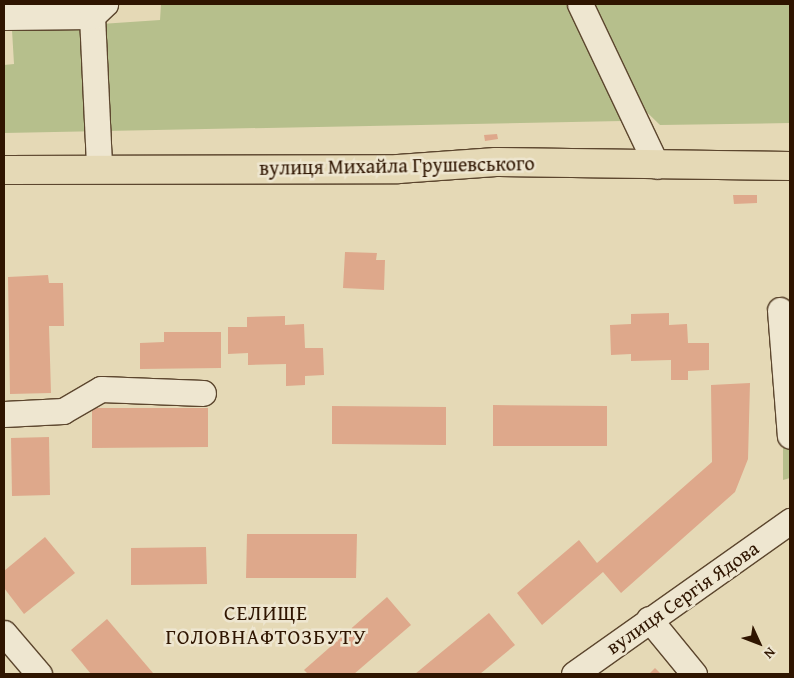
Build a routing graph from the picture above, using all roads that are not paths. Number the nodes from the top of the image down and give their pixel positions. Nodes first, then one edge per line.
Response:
1 (580, 4) edge
2 (99, 10) edge
3 (4, 18) edge
4 (657, 166) junction
5 (790, 166) edge
6 (99, 167) junction
7 (4, 170) edge
8 (780, 310) dead end
9 (203, 393) dead end
10 (4, 414) edge
11 (790, 436) edge
12 (790, 522) edge
13 (649, 619) junction
14 (4, 632) edge
15 (39, 674) edge
16 (574, 674) edge
17 (694, 674) edge

1 - 4 street
2 - 3 street
2 - 6 street
4 - 5 main road, вулиця Михайла Грушевського
4 - 6 main road, вулиця Михайла Грушевського
6 - 7 main road, вулиця Михайла Грушевського
8 - 11 street
9 - 10 street
12 - 13 street, вулиця Сергія Ядова
13 - 16 street, вулиця Сергія Ядова
13 - 17 street
14 - 15 street

